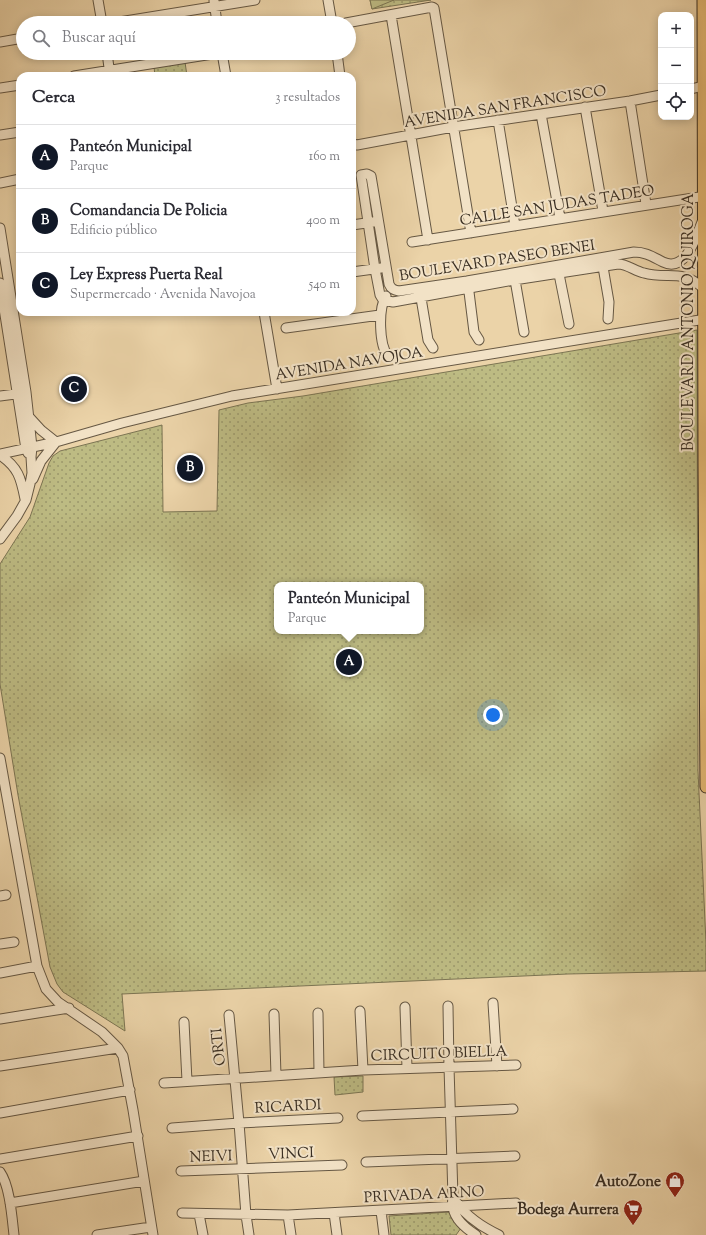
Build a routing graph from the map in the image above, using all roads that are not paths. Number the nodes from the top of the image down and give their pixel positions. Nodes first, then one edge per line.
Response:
1 (98, 0) edge
2 (255, 0) edge
3 (328, 0) edge
4 (704, 0) edge
5 (214, 3) edge
6 (391, 15) junction
7 (101, 16) edge
8 (148, 16) edge
9 (217, 16) edge
10 (331, 16) edge
11 (356, 21) edge
12 (16, 39) edge
13 (0, 42) edge
14 (108, 60) edge
15 (181, 60) edge
16 (223, 60) edge
17 (338, 60) edge
18 (110, 72) edge
19 (115, 72) edge
20 (225, 72) edge
21 (339, 72) edge
22 (16, 86) edge
23 (703, 86) junction
24 (0, 88) edge
25 (694, 88) edge
26 (658, 96) edge
27 (630, 101) junction
28 (585, 107) junction
29 (540, 114) junction
30 (498, 120) junction
31 (453, 127) junction
32 (16, 133) edge
33 (410, 134) junction
34 (0, 135) edge
35 (356, 145) edge
36 (705, 152) edge
37 (356, 176) edge
38 (16, 180) edge
39 (0, 183) edge
40 (646, 204) junction
41 (704, 205) edge
42 (604, 211) junction
43 (560, 218) junction
44 (378, 221) junction
45 (368, 223) junction
46 (356, 224) edge
47 (515, 226) junction
48 (471, 233) junction
49 (0, 234) edge
50 (428, 240) junction
51 (412, 242) dead end
52 (602, 262) junction
53 (679, 262) junction
54 (386, 267) junction
55 (375, 269) junction
56 (558, 270) junction
57 (356, 271) edge
58 (678, 275) junction
59 (514, 277) junction
60 (468, 285) junction
61 (3, 288) edge
62 (390, 288) junction
63 (703, 288) junction
64 (421, 293) junction
65 (383, 300) junction
66 (380, 315) junction
67 (265, 316) edge
68 (608, 319) dead end
69 (705, 319) edge
70 (569, 324) dead end
71 (286, 328) dead end
72 (524, 332) dead end
73 (479, 340) dead end
74 (9, 341) edge
75 (433, 348) dead end
76 (388, 356) dead end
77 (277, 389) junction
78 (22, 393) junction
79 (0, 396) edge
80 (30, 418) junction
81 (56, 442) junction
82 (29, 448) junction
83 (0, 455) edge
84 (705, 463) edge
85 (30, 484) junction
86 (26, 500) junction
87 (0, 540) edge
88 (706, 616) edge
89 (706, 627) edge
90 (0, 758) edge
91 (706, 787) edge
92 (14, 942) dead end
93 (0, 944) edge
94 (36, 966) junction
95 (0, 973) edge
96 (493, 1003) dead end
97 (448, 1006) dead end
98 (405, 1007) dead end
99 (69, 1008) junction
100 (360, 1011) dead end
101 (318, 1013) dead end
102 (274, 1014) dead end
103 (229, 1015) dead end
104 (0, 1019) edge
105 (184, 1022) dead end
106 (118, 1048) junction
107 (516, 1065) dead end
108 (0, 1066) edge
109 (497, 1066) junction
110 (449, 1067) junction
111 (407, 1068) junction
112 (363, 1070) junction
113 (319, 1072) junction
114 (276, 1075) junction
115 (235, 1078) junction
116 (187, 1081) junction
117 (164, 1083) dead end
118 (130, 1090) junction
119 (513, 1110) dead end
120 (0, 1113) edge
121 (450, 1113) junction
122 (362, 1116) dead end
123 (338, 1118) dead end
124 (239, 1122) junction
125 (172, 1128) dead end
126 (138, 1136) junction
127 (515, 1156) dead end
128 (0, 1159) edge
129 (452, 1159) junction
130 (366, 1162) dead end
131 (342, 1165) dead end
132 (242, 1169) junction
133 (181, 1171) dead end
134 (0, 1172) edge
135 (144, 1181) junction
136 (10, 1203) junction
137 (516, 1203) dead end
138 (456, 1206) junction
139 (381, 1211) junction
140 (182, 1213) dead end
141 (334, 1213) junction
142 (199, 1214) junction
143 (246, 1215) junction
144 (288, 1215) junction
145 (152, 1231) edge
146 (489, 1233) edge
147 (14, 1235) edge
148 (97, 1235) edge
149 (203, 1235) edge
150 (249, 1235) edge
151 (291, 1235) edge
152 (337, 1235) edge
153 (384, 1235) edge
154 (476, 1235) edge
155 (499, 1235) edge

1 - 7 street
2 - 5 street
3 - 10 street
4 - 23 main road, BOULEVARD ANTONIO QUIROGA
5 - 8 street
5 - 9 street
6 - 11 street
6 - 31 street
6 - 33 street
12 - 13 street
14 - 18 street
15 - 19 street
16 - 20 street
17 - 21 street
22 - 24 street
23 - 25 street
23 - 36 main road, BOULEVARD ANTONIO QUIROGA
26 - 27 street, AVENIDA SAN FRANCISCO
27 - 28 street, AVENIDA SAN FRANCISCO
27 - 40 street
28 - 29 street, AVENIDA SAN FRANCISCO
28 - 42 street
29 - 30 street, AVENIDA SAN FRANCISCO
29 - 43 street
30 - 31 street, AVENIDA SAN FRANCISCO
30 - 47 street
31 - 33 street, AVENIDA SAN FRANCISCO
31 - 48 street
32 - 34 street
33 - 35 street, AVENIDA SAN FRANCISCO
33 - 50 street
36 - 41 main road, BOULEVARD ANTONIO QUIROGA
37 - 44 street, BOULEVARD PASEO BENEI
37 - 45 street, BOULEVARD PASEO BENEI
38 - 39 street
40 - 41 street, CALLE SAN JUDAS TADEO
40 - 42 street, CALLE SAN JUDAS TADEO
41 - 53 street
41 - 63 main road, BOULEVARD ANTONIO QUIROGA
42 - 43 street, CALLE SAN JUDAS TADEO
43 - 47 street, CALLE SAN JUDAS TADEO
44 - 45 street
44 - 54 street, BOULEVARD PASEO BENEI
45 - 46 street
45 - 55 street, BOULEVARD PASEO BENEI
47 - 48 street, CALLE SAN JUDAS TADEO
48 - 50 street, CALLE SAN JUDAS TADEO
49 - 61 street
50 - 51 street, CALLE SAN JUDAS TADEO
52 - 53 street, BOULEVARD PASEO BENEI
52 - 56 street, BOULEVARD PASEO BENEI
52 - 58 street, BOULEVARD PASEO BENEI
52 - 68 street
53 - 58 street
54 - 55 street
54 - 62 street, BOULEVARD PASEO BENEI
55 - 57 street
55 - 65 street, BOULEVARD PASEO BENEI
56 - 59 street, BOULEVARD PASEO BENEI
56 - 70 street
58 - 63 street, BOULEVARD PASEO BENEI
59 - 60 street, BOULEVARD PASEO BENEI
59 - 72 street
60 - 64 street, BOULEVARD PASEO BENEI
60 - 73 street
61 - 74 street
62 - 64 street, BOULEVARD PASEO BENEI
62 - 65 street
63 - 69 main road, BOULEVARD ANTONIO QUIROGA
64 - 65 street, BOULEVARD PASEO BENEI
64 - 75 street
65 - 66 street
66 - 71 street
66 - 76 street
67 - 77 street
69 - 77 street, AVENIDA NAVOJOA
69 - 84 main road, BOULEVARD ANTONIO QUIROGA
74 - 78 street
77 - 81 street, AVENIDA NAVOJOA
78 - 79 street
78 - 80 street
78 - 82 street
80 - 81 street
80 - 82 street
81 - 82 street, AVENIDA NAVOJOA
81 - 85 street
82 - 83 street, AVENIDA NAVOJOA
82 - 85 street
83 - 86 street
84 - 88 main road, BOULEVARD ANTONIO QUIROGA
85 - 86 street
86 - 87 street
88 - 89 main road, BOULEVARD ANTONIO QUIROGA
89 - 91 main road, BOULEVARD ANTONIO QUIROGA
90 - 94 street
92 - 93 street
94 - 95 street
94 - 99 street
96 - 109 street
97 - 110 street
98 - 111 street
99 - 104 street
99 - 106 street
100 - 112 street
101 - 113 street
102 - 114 street
103 - 115 street, ORTI
105 - 116 street
106 - 108 street
106 - 118 street
107 - 109 street, CIRCUITO BIELLA
109 - 110 street, CIRCUITO BIELLA
110 - 111 street, CIRCUITO BIELLA
110 - 121 street
111 - 112 street, CIRCUITO BIELLA
112 - 113 street, CIRCUITO BIELLA
113 - 114 street, CIRCUITO BIELLA
114 - 115 street, CIRCUITO BIELLA
115 - 116 street, CIRCUITO BIELLA
115 - 124 street, ORTI
116 - 117 street, CIRCUITO BIELLA
118 - 120 street
118 - 126 street
119 - 121 street
121 - 122 street
121 - 129 street
123 - 124 street, RICARDI
124 - 125 street, RICARDI
124 - 132 street, ORTI
126 - 128 street
126 - 135 street
127 - 129 street
129 - 130 street
129 - 138 street
131 - 132 street, VINCI
132 - 133 street, NEIVI
132 - 143 street, ORTI
134 - 136 street
135 - 136 street
135 - 145 street
136 - 147 street
137 - 138 street, PRIVADA ARNO
138 - 139 street, PRIVADA ARNO
138 - 146 street
138 - 154 street
139 - 141 street, PRIVADA ARNO
139 - 153 street
140 - 142 street, PRIVADA ARNO
141 - 144 street, PRIVADA ARNO
141 - 152 street
142 - 143 street, PRIVADA ARNO
142 - 149 street
143 - 144 street, PRIVADA ARNO
143 - 150 street, ORTI
144 - 151 street
145 - 148 street
146 - 155 street

